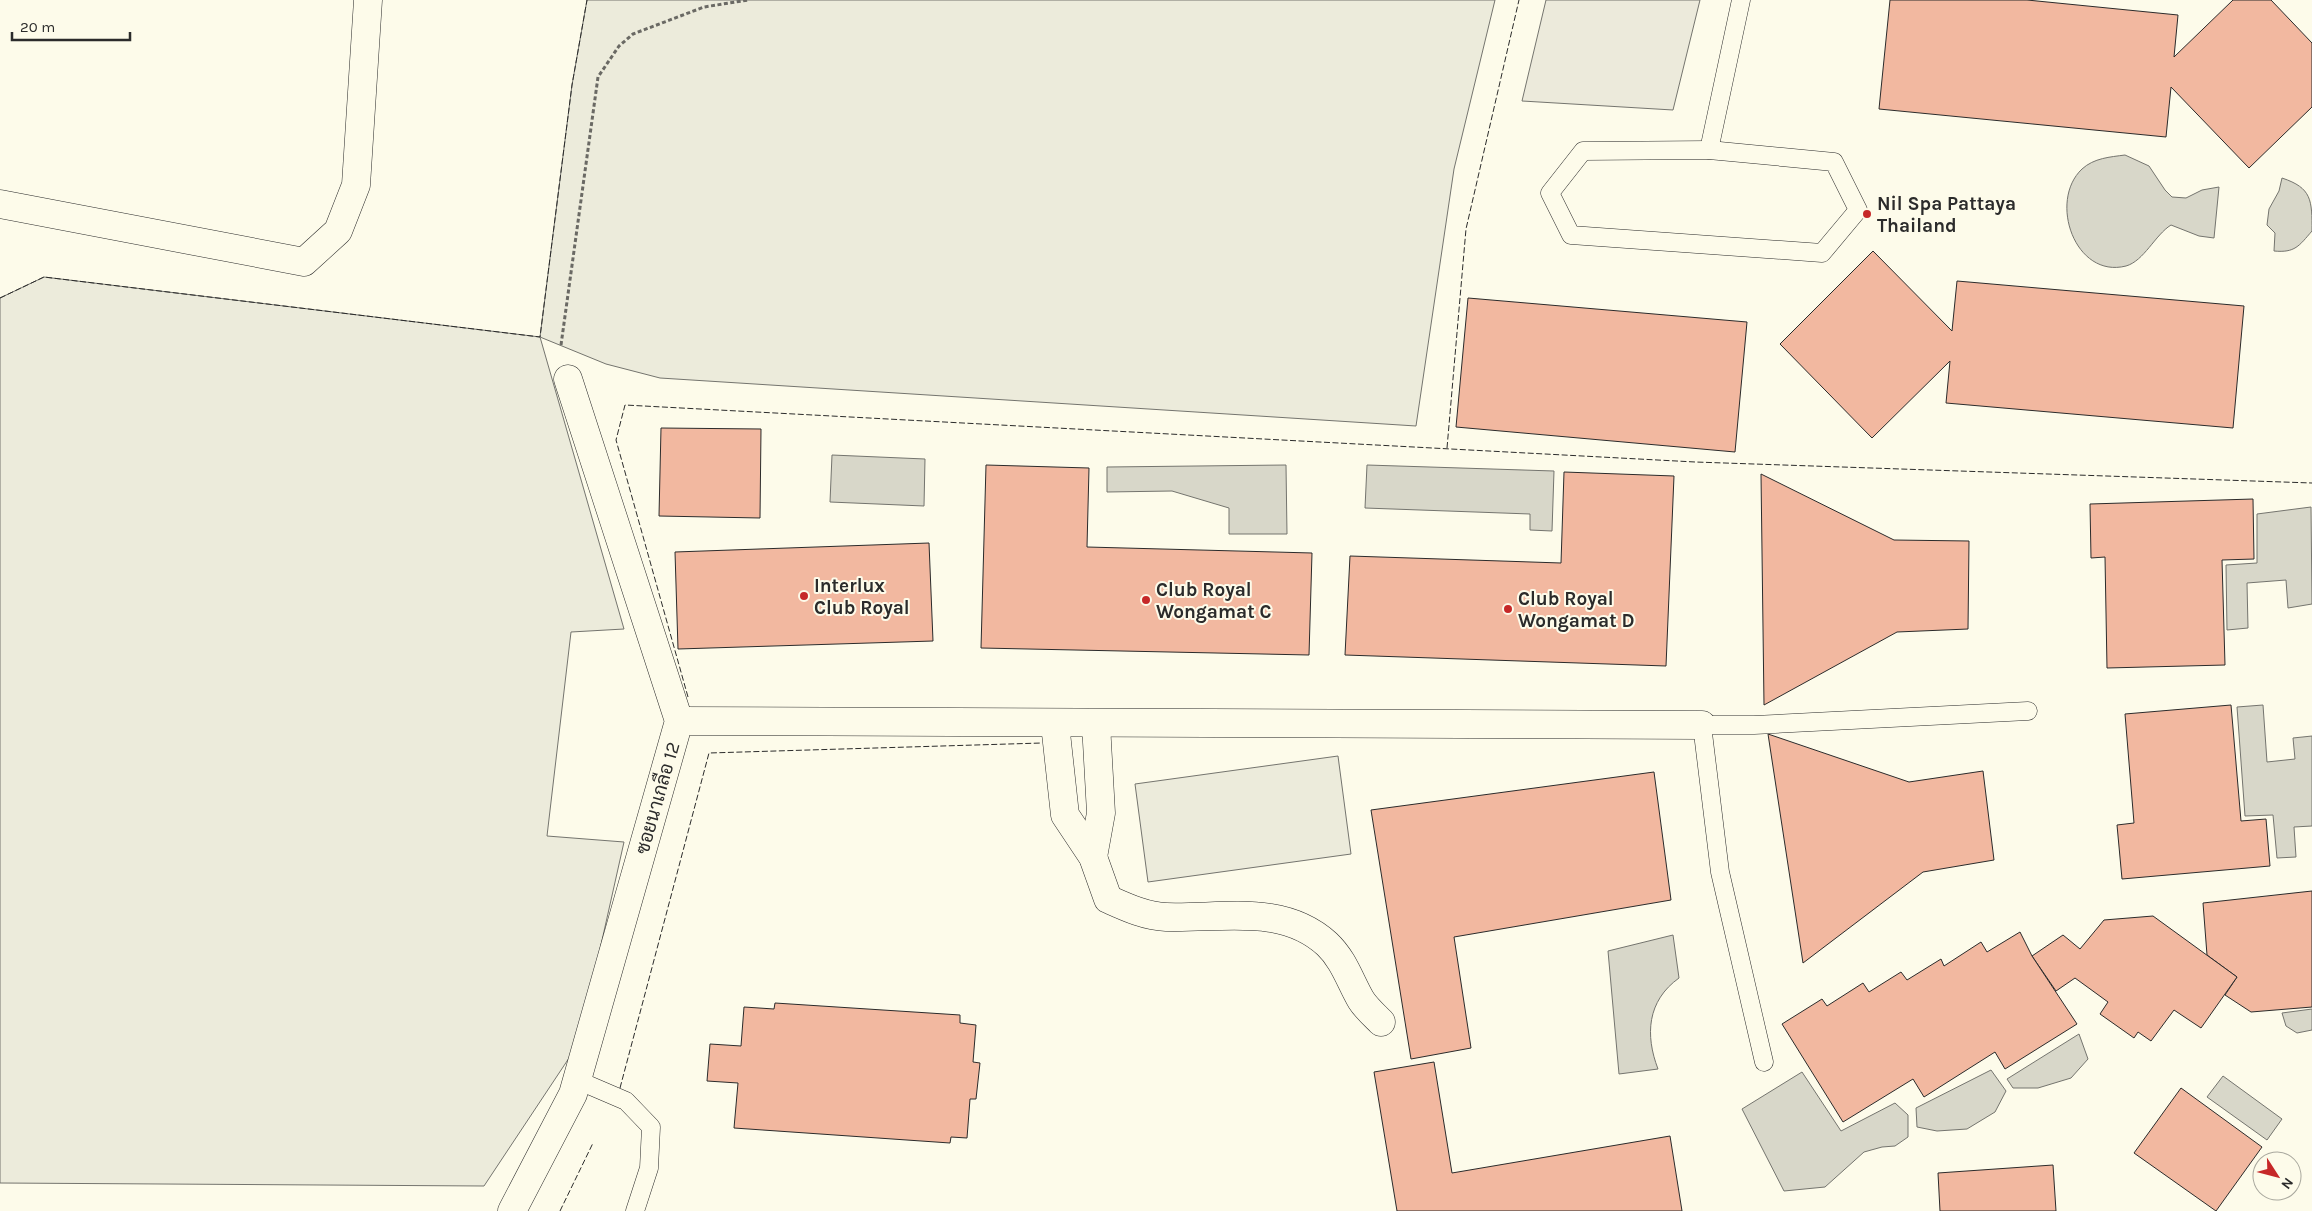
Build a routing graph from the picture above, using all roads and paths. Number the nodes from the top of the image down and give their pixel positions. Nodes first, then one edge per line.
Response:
1 (368, 0) edge
2 (748, 0) edge
3 (1741, 0) edge
4 (1709, 150) junction
5 (0, 204) edge
6 (568, 379) joint
7 (2028, 710) dead end
8 (679, 721) junction
9 (1055, 724) junction
10 (1096, 724) junction
11 (1702, 725) junction
12 (1093, 857) junction
13 (1382, 1022) dead end
14 (1764, 1062) dead end
15 (577, 1080) junction
16 (512, 1211) edge
17 (635, 1211) edge

1 - 5 street
2 - 6 path
3 - 4 lane
4 - 4 lane
6 - 8 street, ซอยนาเกลือ 12
7 - 11 lane
8 - 9 street
8 - 15 street, ซอยนาเกลือ 12
9 - 10 street
9 - 12 street
10 - 11 street
10 - 12 street
11 - 14 lane
12 - 13 street
15 - 16 street, ซอยนาเกลือ 12
15 - 17 lane

